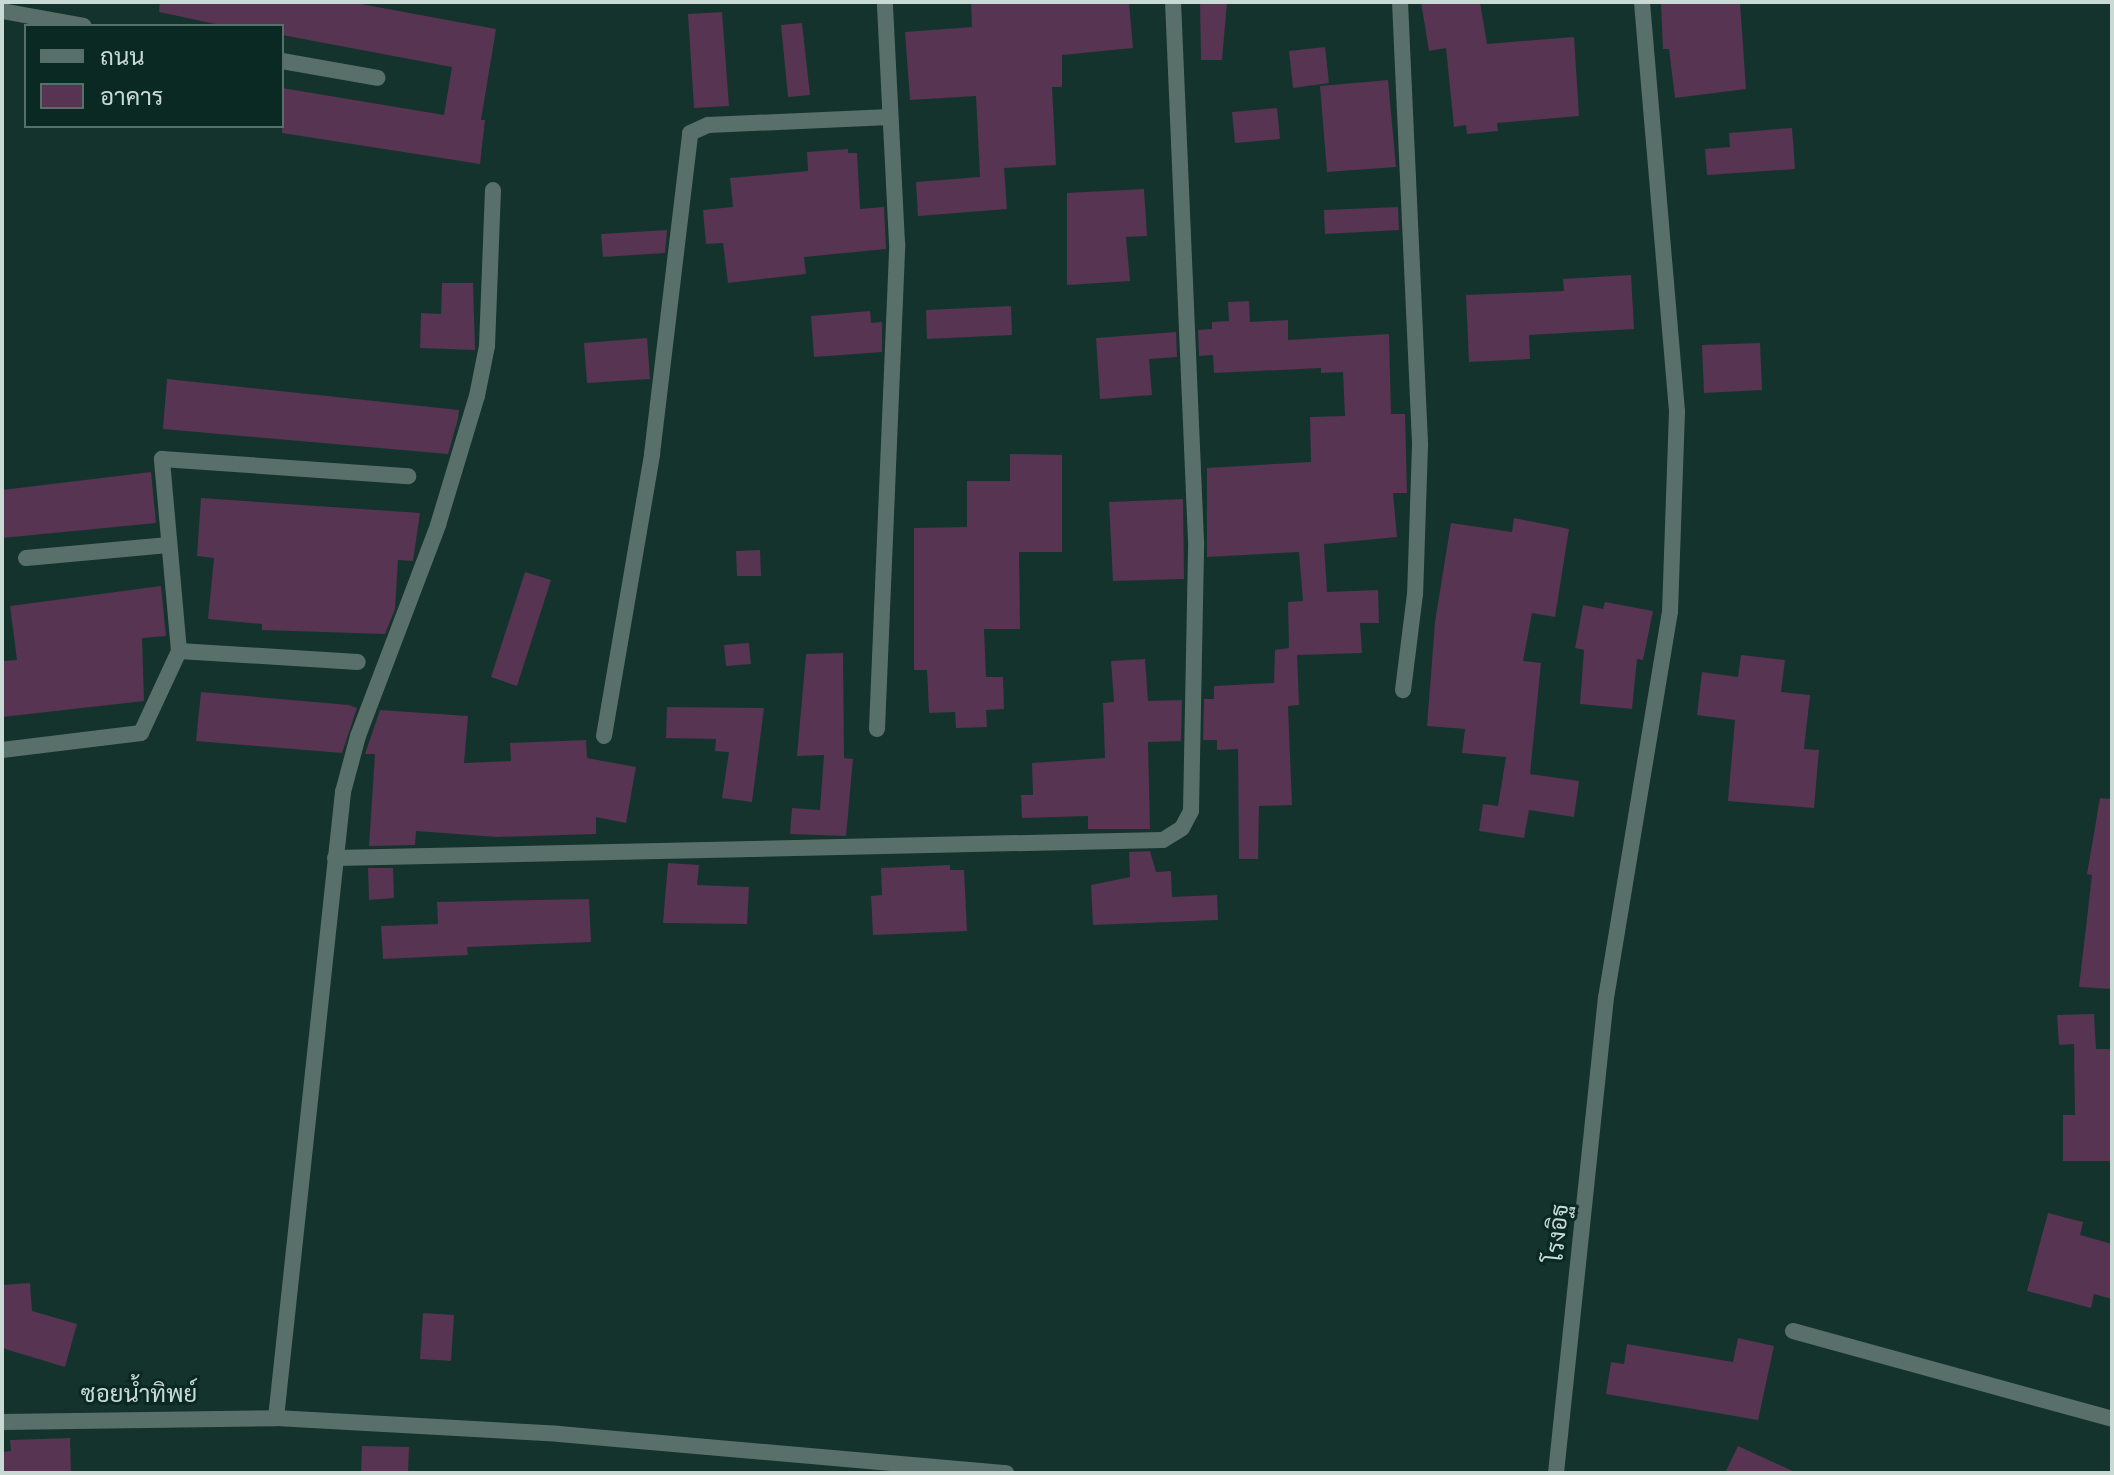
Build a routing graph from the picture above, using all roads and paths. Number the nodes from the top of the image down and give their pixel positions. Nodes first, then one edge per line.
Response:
1 (885, 2) edge
2 (1173, 2) edge
3 (1400, 2) edge
4 (1642, 2) edge
5 (2, 11) edge
6 (73, 24) edge
7 (284, 61) edge
8 (378, 78) dead end
9 (890, 117) junction
10 (493, 190) dead end
11 (408, 476) dead end
12 (168, 545) junction
13 (26, 558) dead end
14 (179, 651) junction
15 (358, 662) dead end
16 (1403, 690) dead end
17 (877, 729) dead end
18 (604, 736) dead end
19 (2, 750) edge
20 (335, 858) junction
21 (1793, 1331) dead end
22 (276, 1418) junction
23 (2112, 1419) edge
24 (2, 1422) edge
25 (1006, 1473) edge
26 (1556, 1473) edge

1 - 9 street
2 - 20 street
3 - 16 street
4 - 26 street, โรงอิฐ
5 - 6 street
7 - 8 street
9 - 17 street
9 - 18 street
10 - 20 street
11 - 12 street
12 - 13 street
12 - 14 street
14 - 15 street
14 - 19 street
20 - 22 street
21 - 23 street
22 - 24 street, ซอยน้ำทิพย์
22 - 25 street, ซอยน้ำทิพย์

